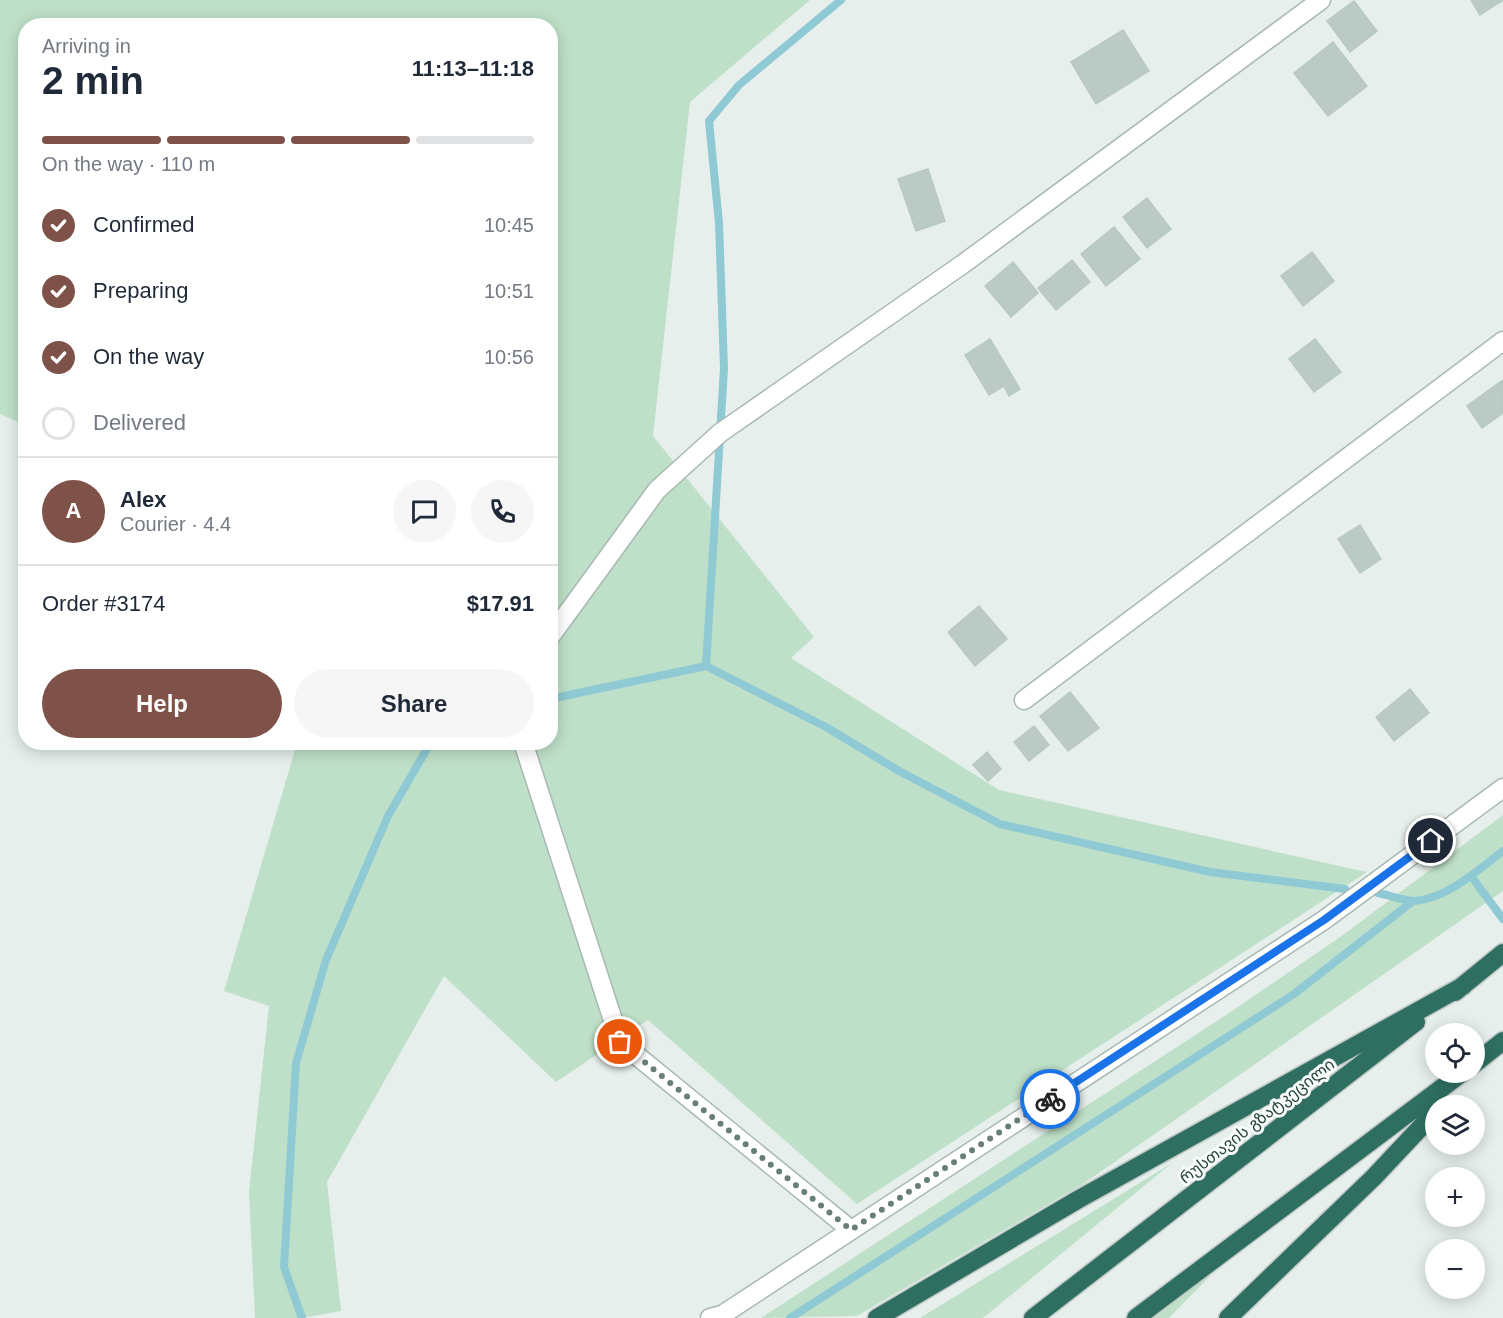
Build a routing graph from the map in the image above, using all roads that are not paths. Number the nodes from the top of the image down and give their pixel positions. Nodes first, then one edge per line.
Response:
1 (1321, 0) edge
2 (1503, 342) edge
3 (558, 626) edge
4 (1024, 700) dead end
5 (526, 750) edge
6 (1503, 788) edge
7 (1503, 953) edge
8 (1467, 981) junction
9 (1499, 1045) edge
10 (1485, 1056) edge
11 (1485, 1059) edge
12 (1448, 1083) edge
13 (1462, 1083) edge
14 (1451, 1095) edge
15 (1425, 1123) edge
16 (851, 1230) junction
17 (710, 1318) edge
18 (877, 1318) edge
19 (1033, 1318) edge
20 (1136, 1318) edge
21 (1228, 1318) edge

1 - 3 street
2 - 4 street
5 - 16 street
6 - 16 street
7 - 8 highway, რუსთავის გზატკეცილი
8 - 18 highway
8 - 19 highway, რუსთავის გზატკეცილი
9 - 10 highway
9 - 11 highway
12 - 20 highway
13 - 14 highway
15 - 21 highway
16 - 17 street

